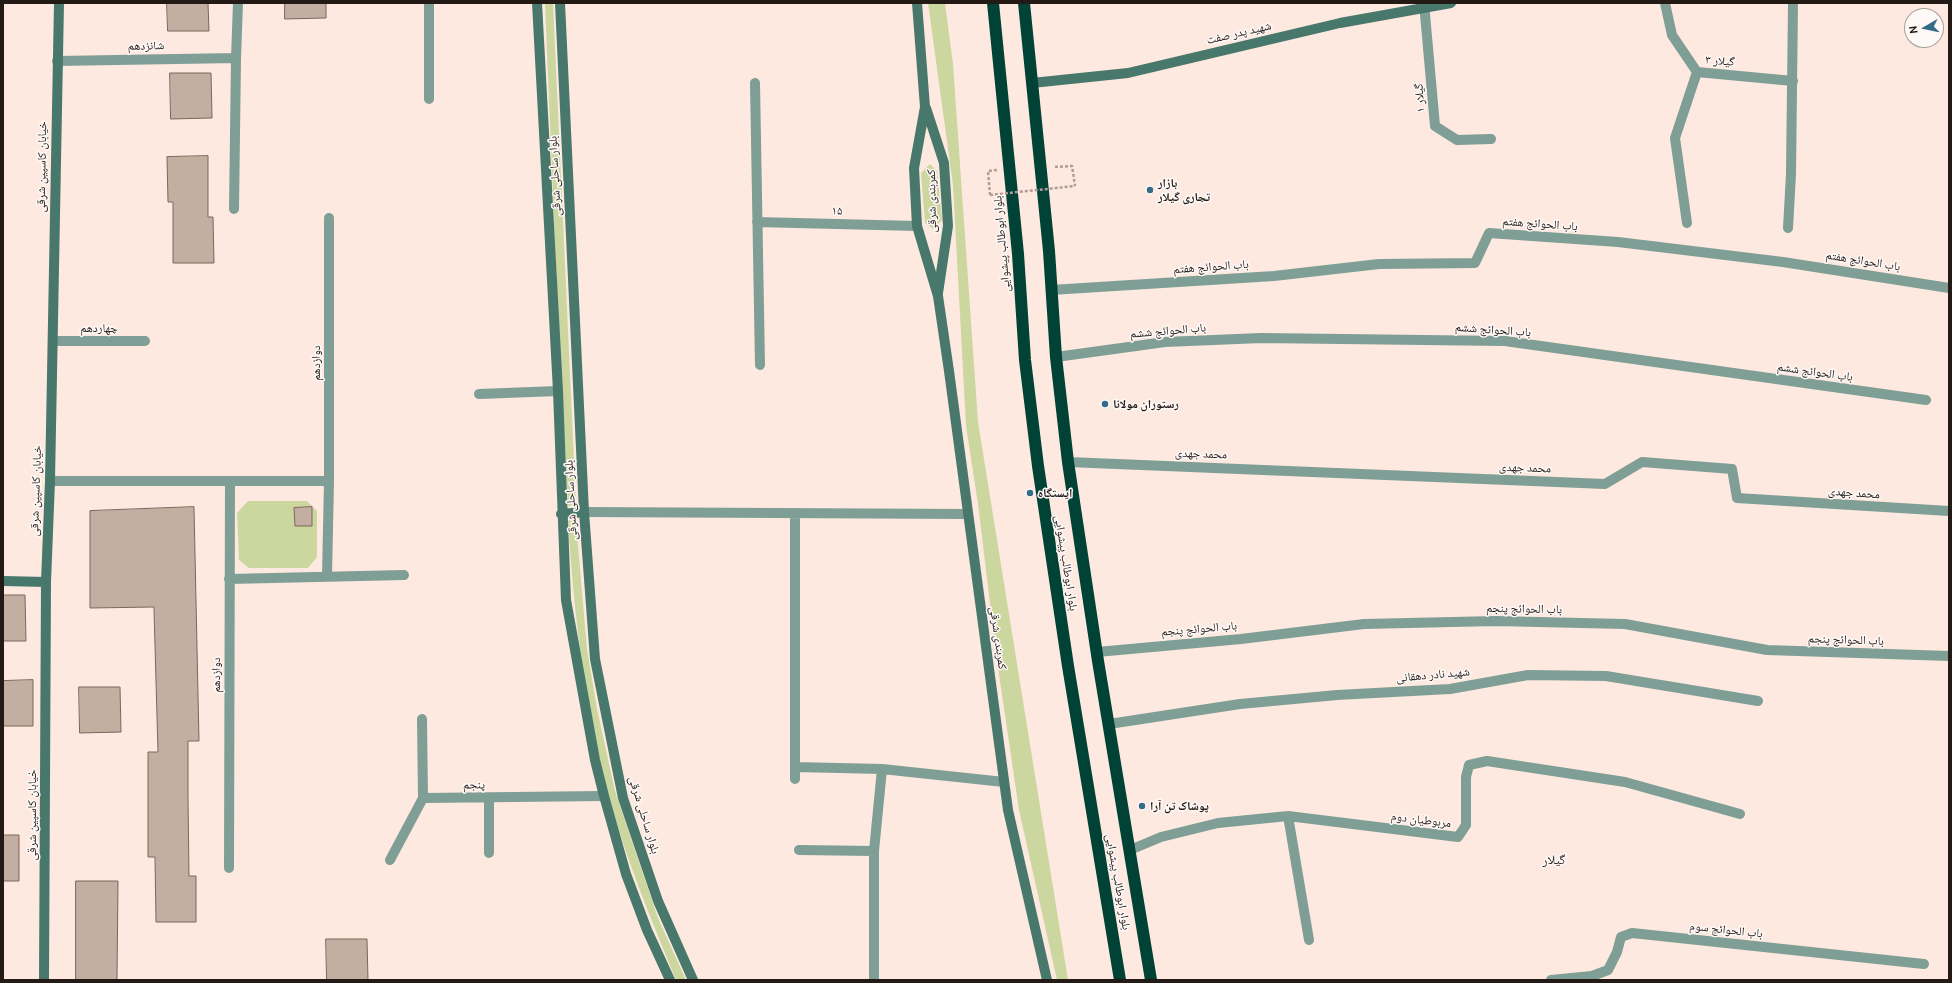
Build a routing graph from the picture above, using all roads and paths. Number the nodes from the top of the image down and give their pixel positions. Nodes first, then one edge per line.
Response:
1 (59, 3) edge
2 (238, 3) edge
3 (429, 3) edge
4 (537, 3) edge
5 (560, 3) edge
6 (917, 3) edge
7 (993, 3) edge
8 (1024, 3) edge
9 (1451, 3) edge
10 (1665, 3) edge
11 (1794, 3) edge
12 (1424, 5) edge
13 (236, 58) junction
14 (57, 60) junction
15 (1698, 72) junction
16 (1793, 81) junction
17 (754, 83) dead end
18 (1032, 83) junction
19 (429, 100) dead end
20 (925, 107) junction
21 (1491, 140) dead end
22 (1072, 166) dead end
23 (988, 171) dead end
24 (234, 209) dead end
25 (329, 218) dead end
26 (757, 222) junction
27 (1687, 223) dead end
28 (917, 226) junction
29 (1788, 228) dead end
30 (1949, 288) edge
31 (1051, 290) junction
32 (938, 296) junction
33 (53, 341) junction
34 (145, 342) dead end
35 (1056, 357) junction
36 (760, 365) dead end
37 (558, 390) junction
38 (479, 394) dead end
39 (1926, 400) dead end
40 (1068, 462) junction
41 (50, 481) junction
42 (230, 481) junction
43 (329, 481) junction
44 (1949, 511) edge
45 (584, 512) junction
46 (795, 513) junction
47 (562, 514) junction
48 (967, 514) junction
49 (404, 575) dead end
50 (328, 576) junction
51 (229, 579) junction
52 (3, 581) edge
53 (46, 582) junction
54 (1097, 652) junction
55 (1949, 656) edge
56 (1758, 701) dead end
57 (422, 719) dead end
58 (1109, 724) junction
59 (795, 767) junction
60 (882, 769) junction
61 (795, 780) dead end
62 (1004, 782) junction
63 (604, 796) junction
64 (423, 798) junction
65 (490, 798) junction
66 (1740, 814) dead end
67 (1288, 816) junction
68 (799, 850) dead end
69 (1130, 850) junction
70 (874, 851) junction
71 (489, 853) dead end
72 (390, 860) dead end
73 (228, 868) dead end
74 (1309, 940) dead end
75 (1924, 964) dead end
76 (44, 980) edge
77 (670, 980) edge
78 (693, 980) edge
79 (874, 980) edge
80 (1047, 980) edge
81 (1120, 980) edge
82 (1151, 980) edge
83 (1551, 980) edge

1 - 14 street, خیابان کاسپین شرقی
2 - 13 street
3 - 19 street
4 - 37 street, بلوار ساحلی شرقی
5 - 45 street, بلوار ساحلی شرقی
6 - 20 street, کمربندی شرقی
7 - 81 highway, بلوار ابوطالب پیشوایی
8 - 18 highway, بلوار ابوطالب پیشوایی
9 - 12 street, شهید پدر صفت
10 - 15 street, گیلار ۳
11 - 16 street
12 - 18 street, شهید پدر صفت
12 - 21 street, گیلار ۱
13 - 14 street, شانزدهم
13 - 24 street
14 - 33 street, خیابان کاسپین شرقی
15 - 16 street, گیلار ۳
15 - 27 street
16 - 29 street
17 - 26 street
18 - 31 highway, بلوار ابوطالب پیشوایی
20 - 28 street, کمربندی شرقی
20 - 32 street, کمربندی شرقی
22 - 23 path, bridge
25 - 43 street, دوازدهم
26 - 28 street, ۱۵
26 - 36 street
28 - 32 street, کمربندی شرقی
30 - 31 street, باب الحوائج هفتم
31 - 35 highway, بلوار ابوطالب پیشوایی
32 - 48 street, کمربندی شرقی
33 - 34 street, چهاردهم
33 - 41 street, خیابان کاسپین شرقی
35 - 39 street, باب الحوائج ششم
35 - 40 highway, بلوار ابوطالب پیشوایی
37 - 38 street
37 - 47 street, بلوار ساحلی شرقی
40 - 44 street, محمد جهدی
40 - 54 highway, بلوار ابوطالب پیشوایی
41 - 42 street
41 - 53 street, خیابان کاسپین شرقی
42 - 43 street
42 - 51 street, دوازدهم
43 - 50 street, دوازدهم
45 - 46 street
45 - 47 street
45 - 78 street, بلوار ساحلی شرقی
46 - 48 street
46 - 59 street
47 - 63 street, بلوار ساحلی شرقی
48 - 62 street, کمربندی شرقی
49 - 50 street
50 - 51 street
51 - 73 street, دوازدهم
52 - 53 street
53 - 76 street, خیابان کاسپین شرقی
54 - 55 street, باب الحوائج پنجم
54 - 58 highway, بلوار ابوطالب پیشوایی
56 - 58 street, شهید نادر دهقانی
57 - 64 street
58 - 69 highway, بلوار ابوطالب پیشوایی
59 - 60 street
59 - 61 street
60 - 62 street
60 - 70 street
62 - 80 street, کمربندی شرقی
63 - 65 street, پنجم
63 - 77 street, بلوار ساحلی شرقی
64 - 65 street, پنجم
64 - 72 street
65 - 71 street
66 - 67 street, مربوطیان دوم
67 - 69 street, مربوطیان دوم
67 - 74 street
68 - 70 street
69 - 82 highway, بلوار ابوطالب پیشوایی
70 - 79 street
75 - 83 street, باب الحوائج سوم

